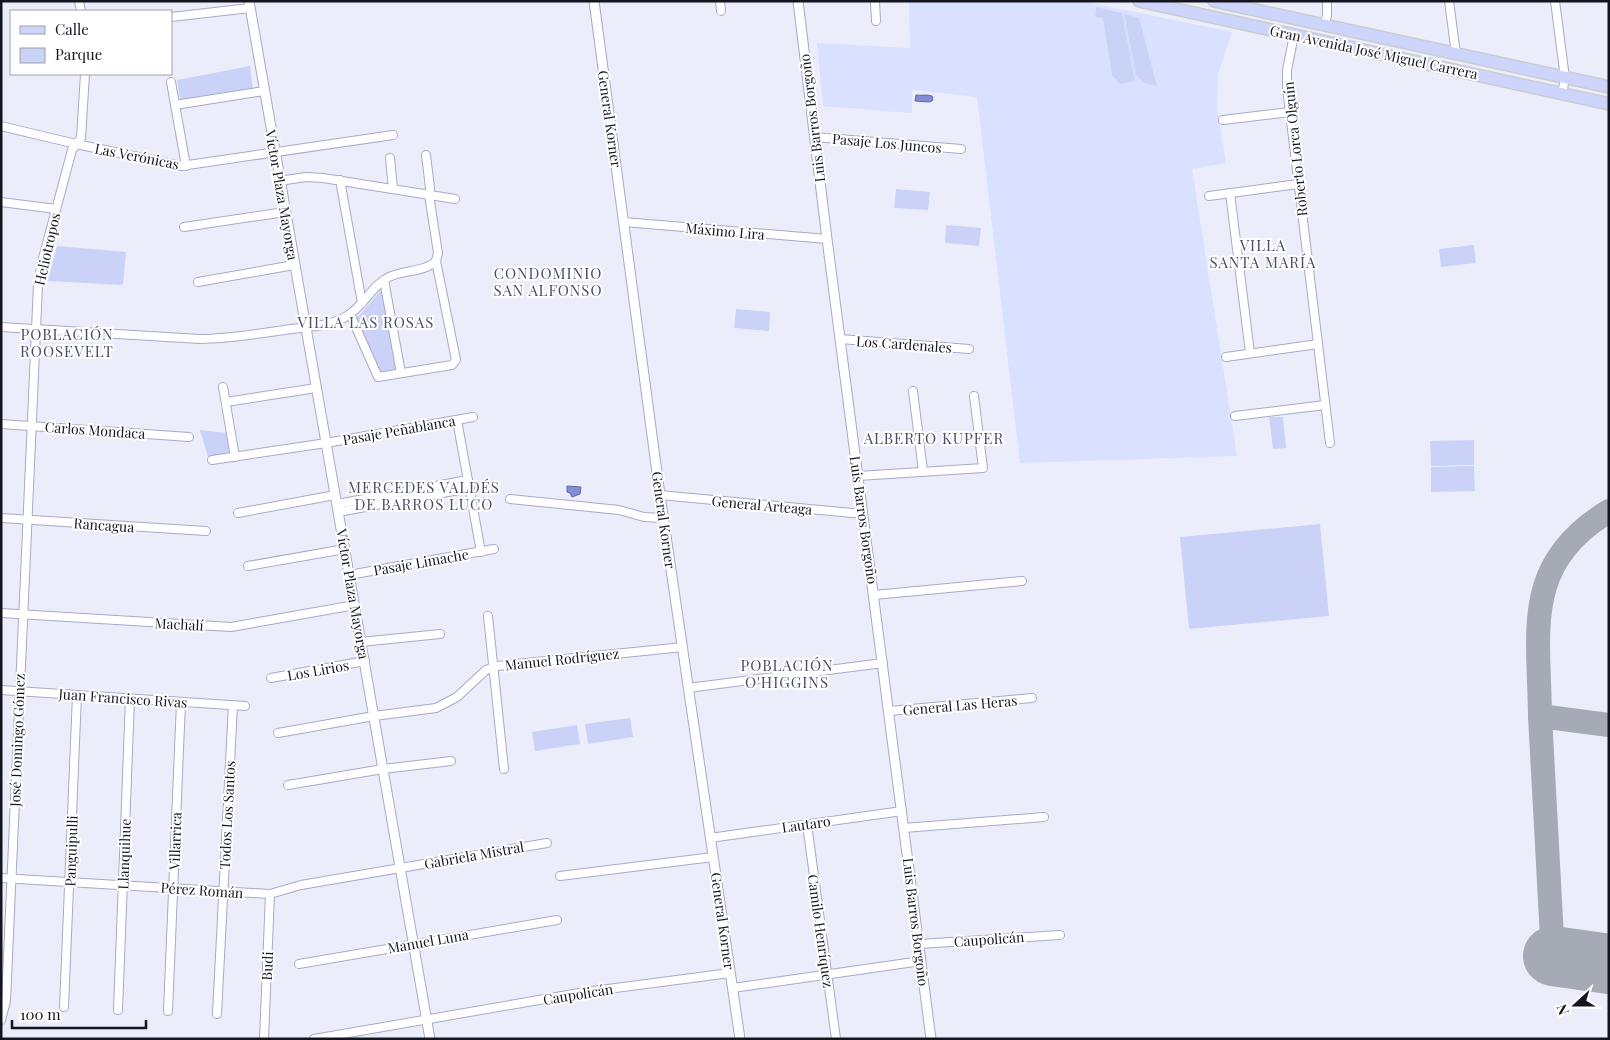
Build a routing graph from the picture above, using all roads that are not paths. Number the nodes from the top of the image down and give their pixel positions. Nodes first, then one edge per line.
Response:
1 (594, 1) edge
2 (720, 1) edge
3 (798, 1) edge
4 (875, 1) edge
5 (1140, 1) edge
6 (1216, 1) edge
7 (1327, 1) edge
8 (1450, 1) edge
9 (1555, 1) edge
10 (249, 5) edge
11 (721, 11) dead end
12 (172, 17) edge
13 (876, 21) dead end
14 (1324, 26) junction
15 (1294, 35) junction
16 (1456, 54) junction
17 (85, 75) edge
18 (1566, 78) junction
19 (171, 82) dead end
20 (1609, 88) edge
21 (264, 91) junction
22 (1562, 94) junction
23 (1609, 104) edge
24 (175, 105) junction
25 (1290, 112) junction
26 (1223, 120) dead end
27 (1, 126) edge
28 (393, 135) dead end
29 (814, 137) junction
30 (76, 144) junction
31 (961, 149) dead end
32 (274, 151) junction
33 (426, 155) dead end
34 (390, 158) dead end
35 (186, 166) junction
36 (340, 180) junction
37 (279, 181) junction
38 (1298, 184) junction
39 (393, 189) junction
40 (1230, 193) junction
41 (429, 195) junction
42 (1209, 196) dead end
43 (455, 199) dead end
44 (1, 202) edge
45 (56, 209) junction
46 (285, 212) junction
47 (624, 222) junction
48 (184, 227) dead end
49 (826, 239) junction
50 (436, 261) junction
51 (294, 265) junction
52 (384, 280) junction
53 (198, 282) dead end
54 (362, 303) junction
55 (350, 314) junction
56 (1, 327) edge
57 (305, 327) junction
58 (35, 330) junction
59 (840, 339) junction
60 (1318, 344) junction
61 (969, 349) dead end
62 (1250, 353) junction
63 (1226, 356) dead end
64 (401, 373) junction
65 (223, 387) dead end
66 (316, 388) junction
67 (913, 391) dead end
68 (974, 396) dead end
69 (226, 402) junction
70 (1325, 405) junction
71 (1235, 416) dead end
72 (473, 417) dead end
73 (457, 420) junction
74 (1, 424) edge
75 (30, 426) junction
76 (189, 437) dead end
77 (326, 443) junction
78 (1330, 443) dead end
79 (235, 457) junction
80 (212, 460) dead end
81 (923, 471) junction
82 (858, 476) junction
83 (469, 484) junction
84 (660, 495) junction
85 (510, 499) dead end
86 (337, 504) junction
87 (238, 513) dead end
88 (863, 514) junction
89 (1, 518) edge
90 (663, 518) junction
91 (27, 520) junction
92 (206, 531) dead end
93 (345, 549) junction
94 (494, 550) dead end
95 (481, 552) junction
96 (248, 566) dead end
97 (349, 575) junction
98 (1022, 580) dead end
99 (874, 595) junction
100 (355, 605) junction
101 (1, 613) edge
102 (22, 614) junction
103 (488, 616) dead end
104 (440, 634) dead end
105 (361, 642) junction
106 (682, 647) junction
107 (364, 661) junction
108 (883, 663) junction
109 (493, 667) junction
110 (271, 678) dead end
111 (688, 688) junction
112 (1, 690) edge
113 (19, 692) junction
114 (78, 695) junction
115 (1032, 698) dead end
116 (130, 699) junction
117 (181, 702) junction
118 (233, 705) junction
119 (244, 706) dead end
120 (889, 711) junction
121 (374, 716) junction
122 (278, 733) dead end
123 (451, 762) dead end
124 (504, 768) dead end
125 (383, 769) junction
126 (288, 785) dead end
127 (902, 811) junction
128 (1044, 817) dead end
129 (807, 824) junction
130 (904, 828) junction
131 (710, 838) junction
132 (547, 843) dead end
133 (713, 857) junction
134 (400, 868) junction
135 (560, 876) dead end
136 (1, 878) edge
137 (11, 878) junction
138 (70, 882) junction
139 (123, 885) junction
140 (174, 888) junction
141 (223, 891) junction
142 (270, 894) junction
143 (557, 920) dead end
144 (1060, 935) dead end
145 (414, 944) junction
146 (919, 944) junction
147 (921, 961) junction
148 (299, 964) dead end
149 (730, 973) junction
150 (827, 975) junction
151 (733, 988) junction
152 (64, 1007) dead end
153 (118, 1010) dead end
154 (168, 1011) dead end
155 (217, 1014) dead end
156 (427, 1019) junction
157 (1, 1020) edge
158 (264, 1039) edge
159 (314, 1039) edge
160 (430, 1039) edge
161 (740, 1039) edge
162 (836, 1039) edge
163 (931, 1039) edge

1 - 47 street, General Korner
2 - 11 street
3 - 29 street, Luis Barros Borgoño
4 - 13 street
5 - 15 main road, Gran Avenida José Miguel Carrera
6 - 14 main road, Gran Avenida José Miguel Carrera
7 - 14 street
8 - 16 street
9 - 18 street
10 - 12 street
10 - 21 street, Víctor Plaza Mayorga
14 - 16 main road, Gran Avenida José Miguel Carrera
15 - 22 main road, Gran Avenida José Miguel Carrera
15 - 25 street, Roberto Lorca Olguín
16 - 18 main road, Gran Avenida José Miguel Carrera
17 - 30 street, Heliotropos
18 - 20 main road, Gran Avenida José Miguel Carrera
18 - 22 street
19 - 24 street
21 - 24 street
21 - 32 street, Víctor Plaza Mayorga
22 - 23 main road, Gran Avenida José Miguel Carrera
24 - 35 street
25 - 26 street
25 - 38 street, Roberto Lorca Olguín
27 - 30 street, Las Verónicas
28 - 32 street, Las Verónicas
29 - 31 street, Pasaje Los Juncos
29 - 49 street, Luis Barros Borgoño
30 - 35 street, Las Verónicas
30 - 45 street, Heliotropos
32 - 35 street, Las Verónicas
32 - 37 street, Víctor Plaza Mayorga
33 - 41 street
34 - 39 street
36 - 37 street
36 - 39 street
36 - 54 street
37 - 46 street, Víctor Plaza Mayorga
38 - 40 street
38 - 60 street, Roberto Lorca Olguín
39 - 41 street
40 - 42 street
40 - 62 street
41 - 43 street
41 - 50 street
44 - 45 street
45 - 58 street, Heliotropos
46 - 48 street
46 - 51 street, Víctor Plaza Mayorga
47 - 49 street, Máximo Lira
47 - 84 street, General Korner
49 - 59 street, Luis Barros Borgoño
50 - 52 street
50 - 64 street
51 - 53 street
51 - 57 street, Víctor Plaza Mayorga
52 - 54 street
52 - 64 street
54 - 55 street
55 - 57 street
55 - 64 street
56 - 58 street
57 - 58 street
57 - 66 street, Víctor Plaza Mayorga
58 - 75 street, Heliotropos
59 - 61 street, Los Cardenales
59 - 82 street, Luis Barros Borgoño
60 - 62 street
60 - 70 street, Roberto Lorca Olguín
62 - 63 street
65 - 69 street
66 - 69 street
66 - 77 street, Víctor Plaza Mayorga
67 - 81 street
68 - 81 street
69 - 79 street
70 - 71 street
70 - 78 street, Roberto Lorca Olguín
72 - 73 street, Pasaje Peñablanca
73 - 77 street, Pasaje Peñablanca
73 - 83 street
74 - 75 street, Carlos Mondaca
75 - 76 street, Carlos Mondaca
75 - 91 street, Heliotropos
77 - 79 street, Pasaje Peñablanca
77 - 86 street, Víctor Plaza Mayorga
79 - 80 street, Pasaje Peñablanca
81 - 82 street
82 - 88 street, Luis Barros Borgoño
83 - 86 street
83 - 95 street
84 - 88 street, General Arteaga
84 - 90 street, General Korner
85 - 90 street
86 - 87 street
86 - 93 street, Víctor Plaza Mayorga
88 - 99 street, Luis Barros Borgoño
89 - 91 street, Rancagua
90 - 106 street, General Korner
91 - 92 street, Rancagua
91 - 102 street, José Domingo Gómez
93 - 96 street
93 - 97 street, Víctor Plaza Mayorga
94 - 95 street, Pasaje Limache
95 - 97 street, Pasaje Limache
97 - 100 street, Víctor Plaza Mayorga
98 - 99 street
99 - 108 street, Luis Barros Borgoño
100 - 102 street, Machalí
100 - 105 street, Víctor Plaza Mayorga
101 - 102 street, Machalí
102 - 113 street, José Domingo Gómez
103 - 109 street
104 - 105 street
105 - 107 street, Víctor Plaza Mayorga
106 - 109 street, Manuel Rodríguez
106 - 111 street, General Korner
107 - 110 street, Los Lirios
107 - 121 street, Víctor Plaza Mayorga
108 - 111 street
108 - 120 street, Luis Barros Borgoño
109 - 121 street, Manuel Rodríguez
109 - 124 street
111 - 131 street, General Korner
112 - 113 street, Juan Francisco Rivas
113 - 114 street, Juan Francisco Rivas
113 - 137 street, José Domingo Gómez
114 - 116 street, Juan Francisco Rivas
114 - 138 street, Panguipulli
115 - 120 street, General Las Heras
116 - 117 street, Juan Francisco Rivas
116 - 139 street, Llanquihue
117 - 118 street, Juan Francisco Rivas
117 - 140 street, Villarrica
118 - 119 street, Juan Francisco Rivas
118 - 141 street, Todos Los Santos
120 - 127 street, Luis Barros Borgoño
121 - 122 street, Manuel Rodríguez
121 - 125 street, Víctor Plaza Mayorga
123 - 125 street
125 - 126 street
125 - 134 street, Víctor Plaza Mayorga
127 - 129 street, Lautaro
127 - 130 street, Luis Barros Borgoño
128 - 130 street
129 - 131 street, Lautaro
129 - 150 street, Camilo Henríquez
130 - 146 street, Luis Barros Borgoño
131 - 133 street, General Korner
132 - 134 street, Gabriela Mistral
133 - 135 street
133 - 149 street, General Korner
134 - 142 street, Pérez Román
134 - 145 street, Víctor Plaza Mayorga
136 - 137 street, Pérez Román
137 - 138 street, Pérez Román
137 - 157 street, José Domingo Gómez
138 - 139 street, Pérez Román
138 - 152 street, Panguipulli
139 - 140 street, Pérez Román
139 - 153 street, Llanquihue
140 - 141 street, Pérez Román
140 - 154 street, Villarrica
141 - 142 street, Pérez Román
141 - 155 street, Todos Los Santos
142 - 158 street, Budi
143 - 145 street, Manuel Luna
144 - 146 street, Caupolicán
145 - 148 street, Manuel Luna
145 - 156 street, Víctor Plaza Mayorga
146 - 147 street, Luis Barros Borgoño
147 - 150 street
147 - 163 street, Luis Barros Borgoño
149 - 151 street, General Korner
149 - 156 street, Caupolicán
150 - 151 street
150 - 162 street, Camilo Henríquez
151 - 161 street, General Korner
156 - 159 street, Caupolicán
156 - 160 street, Víctor Plaza Mayorga

